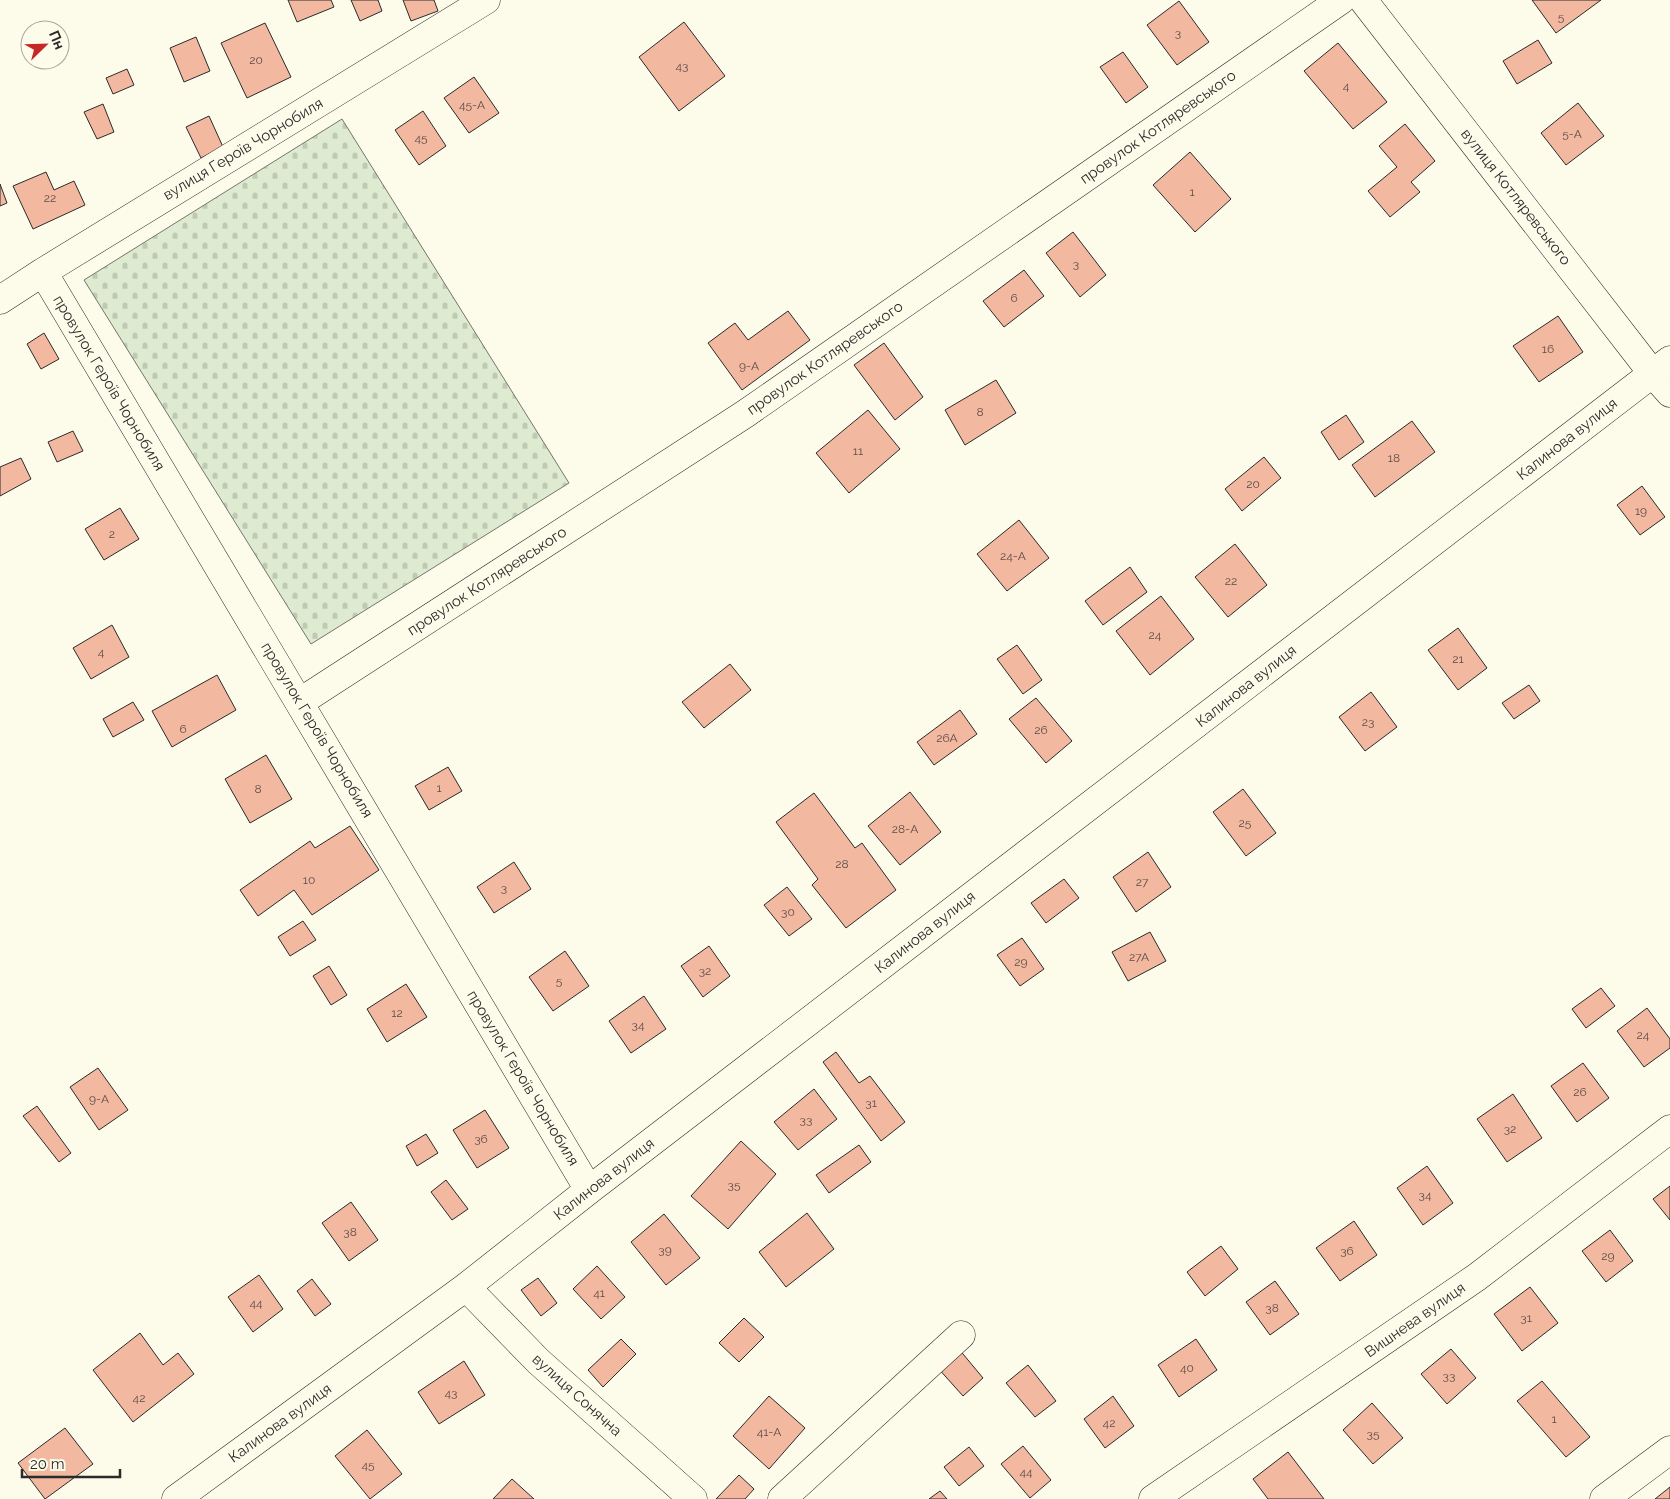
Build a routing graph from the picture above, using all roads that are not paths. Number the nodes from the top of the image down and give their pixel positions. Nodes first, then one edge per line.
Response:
1 (486, 0) edge
2 (1341, 0) edge
3 (1364, 0) edge
4 (42, 272) junction
5 (0, 300) edge
6 (1664, 376) edge
7 (300, 702) junction
8 (1670, 1129) edge
9 (589, 1190) junction
10 (466, 1287) junction
11 (961, 1335) dead end
12 (1670, 1450) edge
13 (176, 1499) edge
14 (693, 1499) edge
15 (782, 1499) edge
16 (1153, 1499) edge
17 (1604, 1499) edge

1 - 4 street, вулиця Героїв Чорнобиля
2 - 7 street, провулок Котляревського
3 - 6 street, вулиця Котляревського
4 - 5 street, вулиця Героїв Чорнобиля
4 - 7 street, провулок Героїв Чорнобиля
6 - 9 street, Калинова вулиця
7 - 9 street, провулок Героїв Чорнобиля
8 - 16 street, Вишнева вулиця
9 - 10 street, Калинова вулиця
10 - 13 street, Калинова вулиця
10 - 14 street, вулиця Сонячна
11 - 15 street
12 - 17 street

